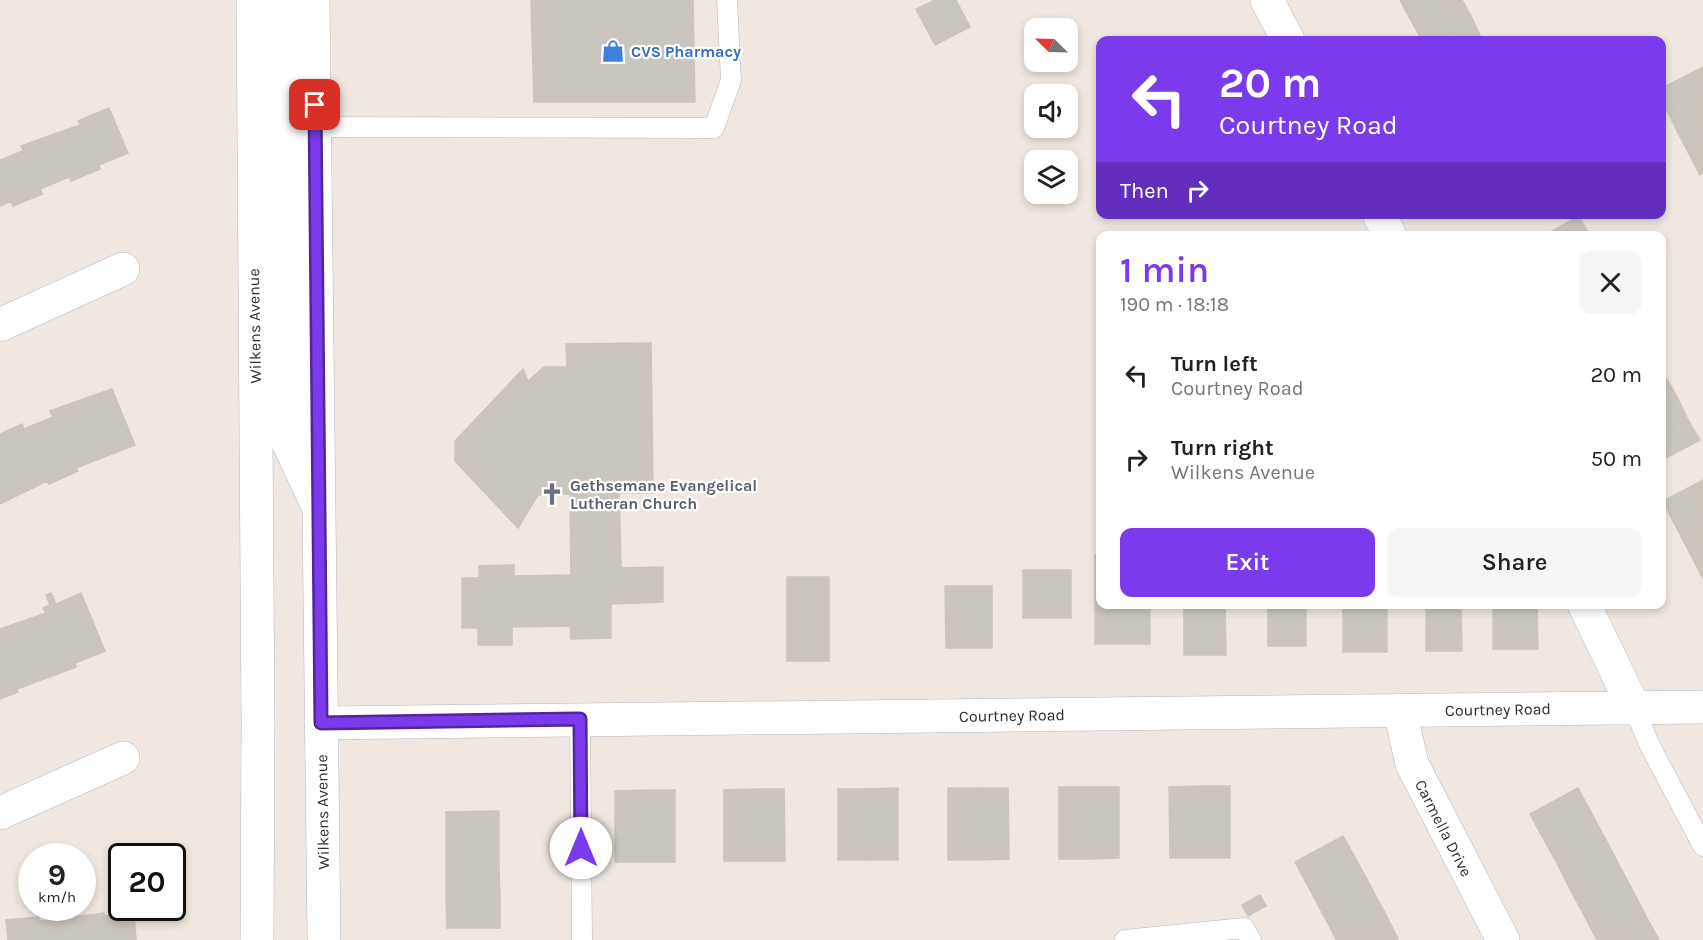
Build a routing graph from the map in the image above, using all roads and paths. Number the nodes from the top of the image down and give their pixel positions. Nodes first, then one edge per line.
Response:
1 (253, 0) edge
2 (284, 0) edge
3 (314, 0) edge
4 (727, 0) edge
5 (1267, 0) edge
6 (1286, 36) edge
7 (316, 127) junction
8 (123, 269) dead end
9 (0, 325) edge
10 (321, 513) junction
11 (1586, 609) edge
12 (1703, 707) edge
13 (1634, 708) junction
14 (1400, 710) junction
15 (580, 719) junction
16 (321, 723) junction
17 (123, 758) dead end
18 (0, 813) edge
19 (1703, 846) edge
20 (257, 940) edge
21 (324, 940) edge
22 (582, 940) edge
23 (1125, 940) edge
24 (1251, 940) edge
25 (1503, 940) edge

1 - 20 main road, Wilkens Avenue
2 - 10 main road
3 - 7 main road, Wilkens Avenue
4 - 7 lane
5 - 6 main road
7 - 10 main road, Wilkens Avenue
8 - 9 main road
10 - 16 main road, Wilkens Avenue
11 - 13 main road
12 - 13 main road, Courtney Road
13 - 14 main road, Courtney Road
13 - 19 lane
14 - 15 main road, Courtney Road
14 - 25 main road, Carmella Drive
15 - 16 main road, Courtney Road
15 - 22 lane
16 - 21 main road, Wilkens Avenue
17 - 18 main road
23 - 24 lane

